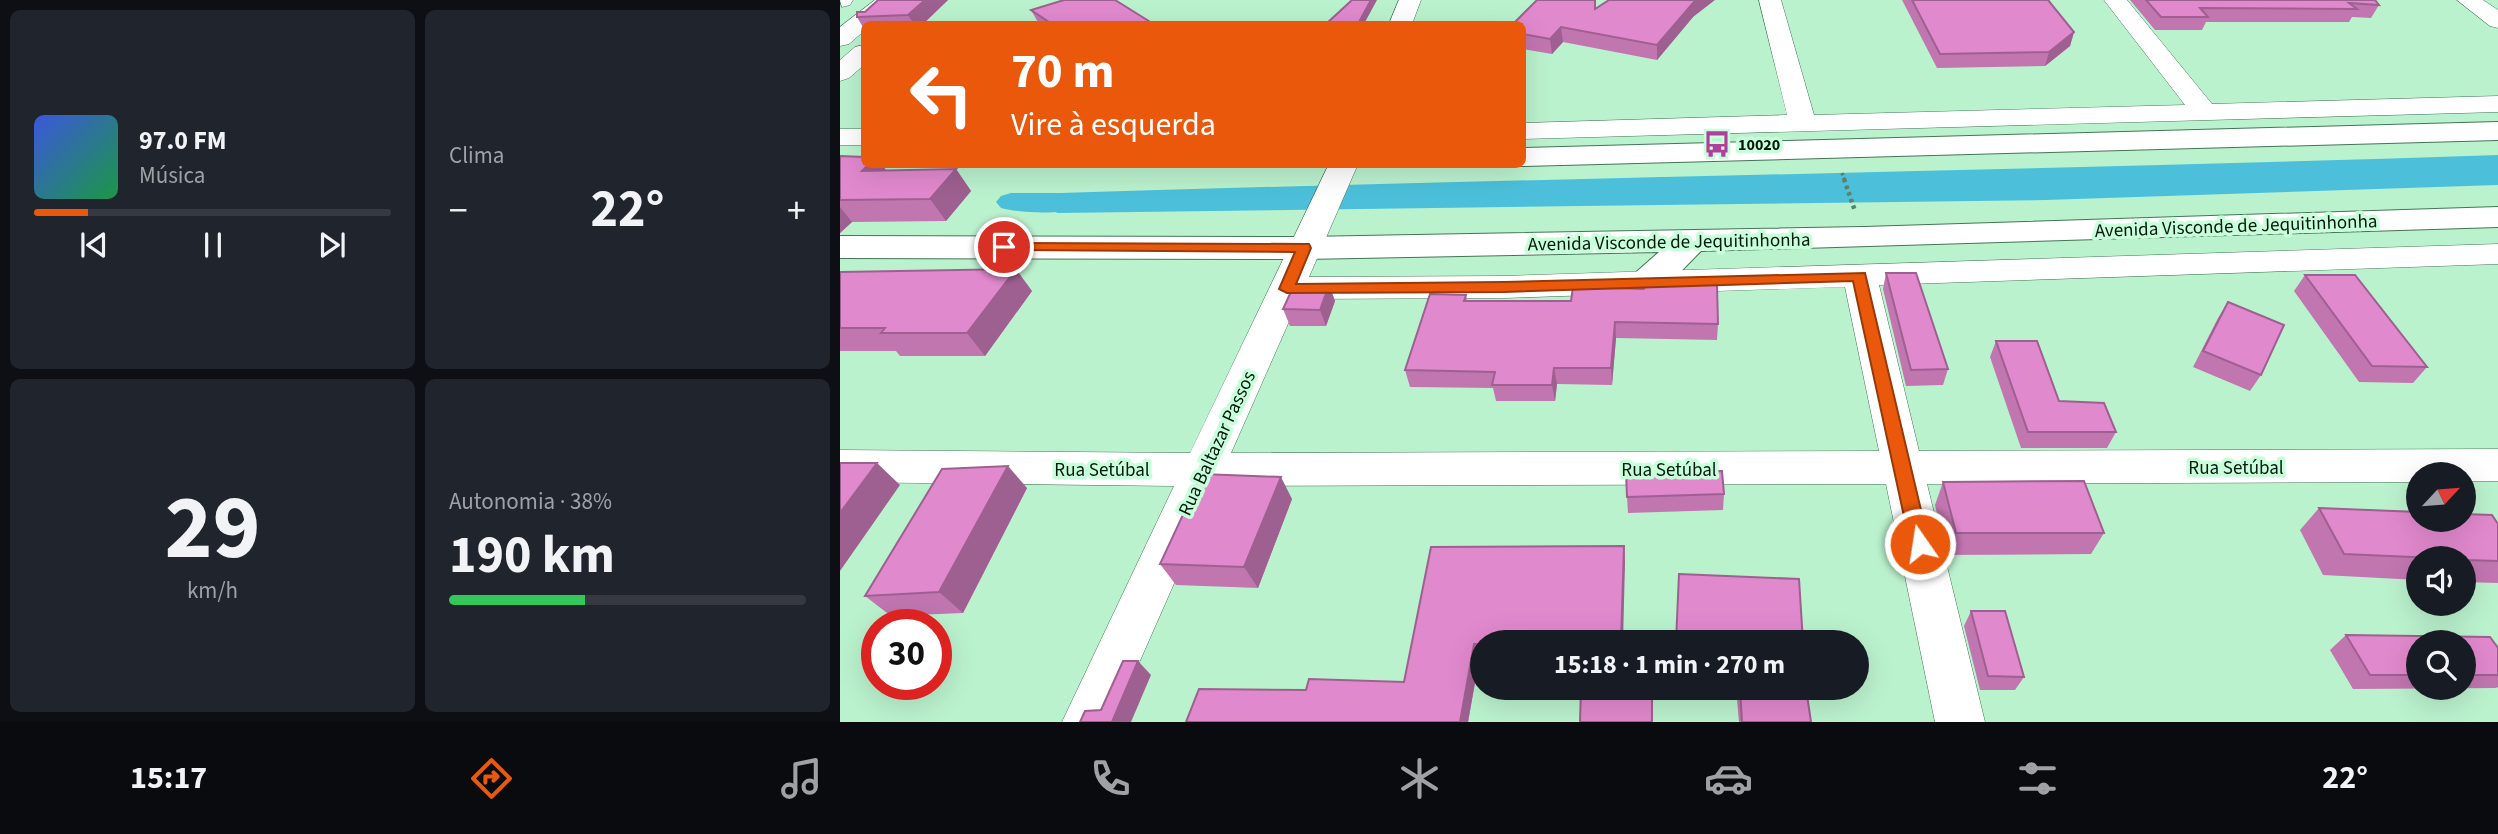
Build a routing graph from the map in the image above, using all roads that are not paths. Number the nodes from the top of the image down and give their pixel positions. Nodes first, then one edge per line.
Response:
1 (889, 0) edge
2 (1410, 0) edge
3 (1770, 0) edge
4 (2115, 0) edge
5 (2468, 0) edge
6 (863, 21) edge
7 (1402, 21) edge
8 (2498, 21) edge
9 (861, 22) edge
10 (840, 39) edge
11 (861, 55) edge
12 (840, 73) edge
13 (2498, 104) edge
14 (2203, 110) junction
15 (1803, 123) junction
16 (1526, 131) edge
17 (2498, 131) edge
18 (840, 137) edge
19 (861, 137) edge
20 (1526, 157) edge
21 (840, 162) edge
22 (861, 162) edge
23 (1340, 172) edge
24 (2498, 216) edge
25 (1308, 240) junction
26 (1693, 240) junction
27 (840, 247) edge
28 (2498, 254) edge
29 (1860, 276) junction
30 (1646, 282) junction
31 (1287, 289) junction
32 (2498, 465) edge
33 (840, 466) edge
34 (1902, 468) junction
35 (1204, 470) junction
36 (1087, 722) edge
37 (1960, 722) edge

1 - 6 street
2 - 7 street
3 - 15 street
4 - 14 street
5 - 8 street
9 - 10 street
11 - 12 street
13 - 14 street
14 - 15 street
15 - 16 street
17 - 20 main road
18 - 19 street
21 - 22 main road
23 - 25 street, Rua Baltazar Passos
24 - 26 main road, Avenida Visconde de Jequitinhonha
25 - 26 main road, Avenida Visconde de Jequitinhonha
25 - 27 main road, Avenida Visconde de Jequitinhonha
25 - 31 street, Rua Baltazar Passos
26 - 30 main road
28 - 29 street, Avenida Visconde de Jequitinhonha
29 - 30 street, Avenida Visconde de Jequitinhonha
29 - 34 street
30 - 31 street, Avenida Visconde de Jequitinhonha
31 - 35 street, Rua Baltazar Passos
32 - 34 street, Rua Setúbal
33 - 35 street, Rua Setúbal
34 - 35 street, Rua Setúbal
34 - 37 street
35 - 36 street, Rua Baltazar Passos

